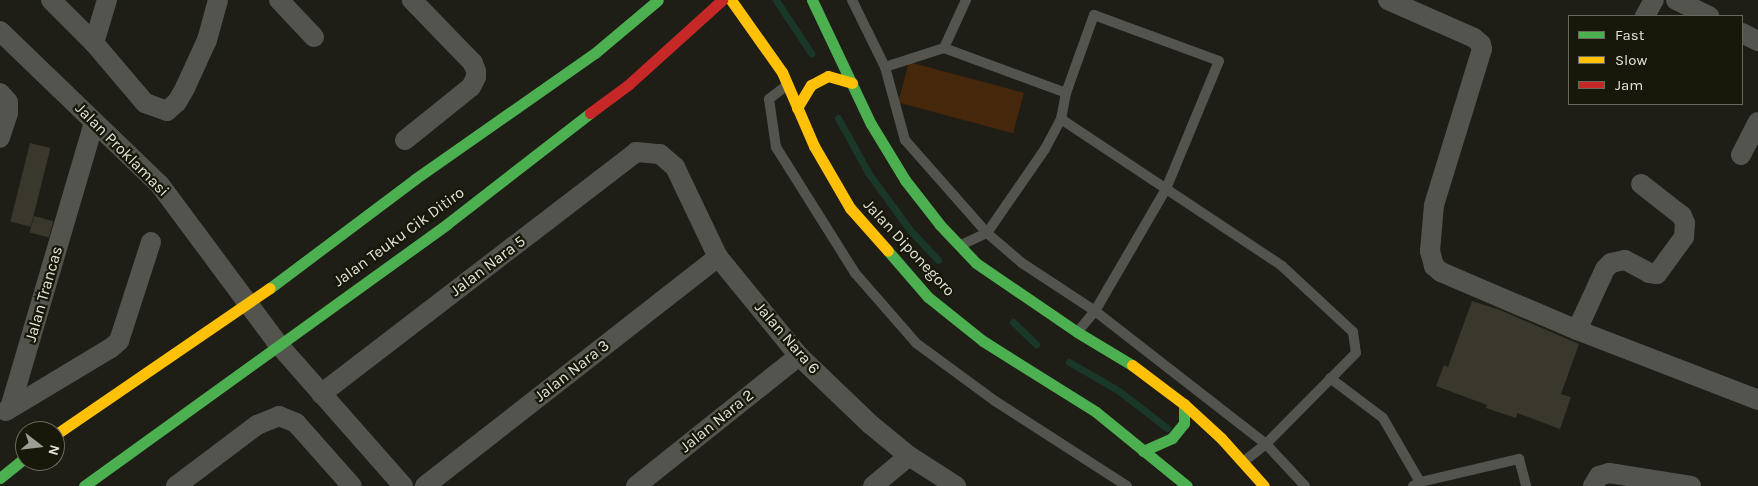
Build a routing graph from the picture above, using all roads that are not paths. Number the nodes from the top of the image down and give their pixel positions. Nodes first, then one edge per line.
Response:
1 (51, 0) edge
2 (107, 0) edge
3 (218, 0) edge
4 (279, 0) edge
5 (412, 0) edge
6 (658, 0) edge
7 (722, 0) edge
8 (731, 0) edge
9 (812, 0) edge
10 (852, 0) edge
11 (966, 0) edge
12 (1388, 0) edge
13 (1654, 0) edge
14 (1676, 0) edge
15 (1646, 15) edge
16 (1707, 15) edge
17 (0, 31) edge
18 (1743, 34) edge
19 (314, 37) dead end
20 (1758, 41) edge
21 (94, 43) junction
22 (944, 48) junction
23 (886, 68) junction
24 (852, 83) junction
25 (787, 85) junction
26 (0, 93) edge
27 (1066, 93) junction
28 (797, 108) junction
29 (1061, 120) junction
30 (94, 122) junction
31 (1758, 122) edge
32 (2, 132) edge
33 (405, 140) dead end
34 (660, 154) joint
35 (1741, 155) dead end
36 (1641, 184) dead end
37 (1166, 190) junction
38 (987, 233) junction
39 (151, 242) dead end
40 (960, 246) junction
41 (718, 257) junction
42 (248, 305) junction
43 (1095, 311) junction
44 (1577, 330) junction
45 (1077, 332) junction
46 (278, 344) junction
47 (799, 356) junction
48 (1330, 378) junction
49 (321, 394) junction
50 (1758, 400) edge
51 (1184, 404) junction
52 (5, 412) edge
53 (65, 427) edge
54 (1266, 444) junction
55 (1143, 451) junction
56 (909, 456) junction
57 (1244, 462) junction
58 (15, 466) edge
59 (0, 478) edge
60 (1417, 484) edge
61 (84, 486) edge
62 (176, 486) edge
63 (352, 486) edge
64 (404, 486) edge
65 (426, 486) edge
66 (636, 486) edge
67 (873, 486) edge
68 (956, 486) edge
69 (1127, 486) edge
70 (1187, 486) edge
71 (1264, 486) edge
72 (1305, 486) edge
73 (1526, 486) edge
74 (1593, 486) edge
75 (1691, 486) edge

1 - 21 street
2 - 21 street
3 - 21 street
4 - 19 street
5 - 33 street
6 - 42 main road
7 - 46 main road, Jalan Teuku Cik Ditiro
8 - 25 main road, Jalan Diponegoro
9 - 24 main road
10 - 23 lane
11 - 22 lane
12 - 44 street
13 - 15 street
14 - 16 street
17 - 30 street, Jalan Proklamasi
18 - 20 street
22 - 23 lane
22 - 27 lane
23 - 38 lane
24 - 28 main road
24 - 40 main road
25 - 28 main road, Jalan Diponegoro
25 - 69 lane
26 - 32 street
27 - 29 lane
27 - 37 lane
28 - 55 main road, Jalan Diponegoro
29 - 37 lane
29 - 38 lane
30 - 42 street, Jalan Proklamasi
30 - 52 street, Jalan Trancas
31 - 35 street
34 - 41 street, Jalan Nara 6
34 - 49 street, Jalan Nara 5
36 - 44 street
37 - 43 lane
37 - 48 lane
38 - 40 lane
38 - 43 lane
39 - 52 street
40 - 45 main road
41 - 47 street, Jalan Nara 6
41 - 65 street, Jalan Nara 3
42 - 46 street, Jalan Proklamasi
42 - 53 main road
43 - 45 lane
43 - 54 lane
44 - 50 street
45 - 51 main road
46 - 49 street, Jalan Proklamasi
46 - 61 main road, Jalan Teuku Cik Ditiro
47 - 56 street, Jalan Nara 6
47 - 66 street, Jalan Nara 2
48 - 54 lane
48 - 60 lane
49 - 64 street, Jalan Proklamasi
51 - 55 main road
51 - 57 main road
54 - 57 lane
54 - 72 lane
55 - 70 main road, Jalan Diponegoro
56 - 67 street
56 - 68 street, Jalan Nara 6
57 - 71 main road
58 - 59 main road
60 - 73 lane
62 - 63 street
74 - 75 street

